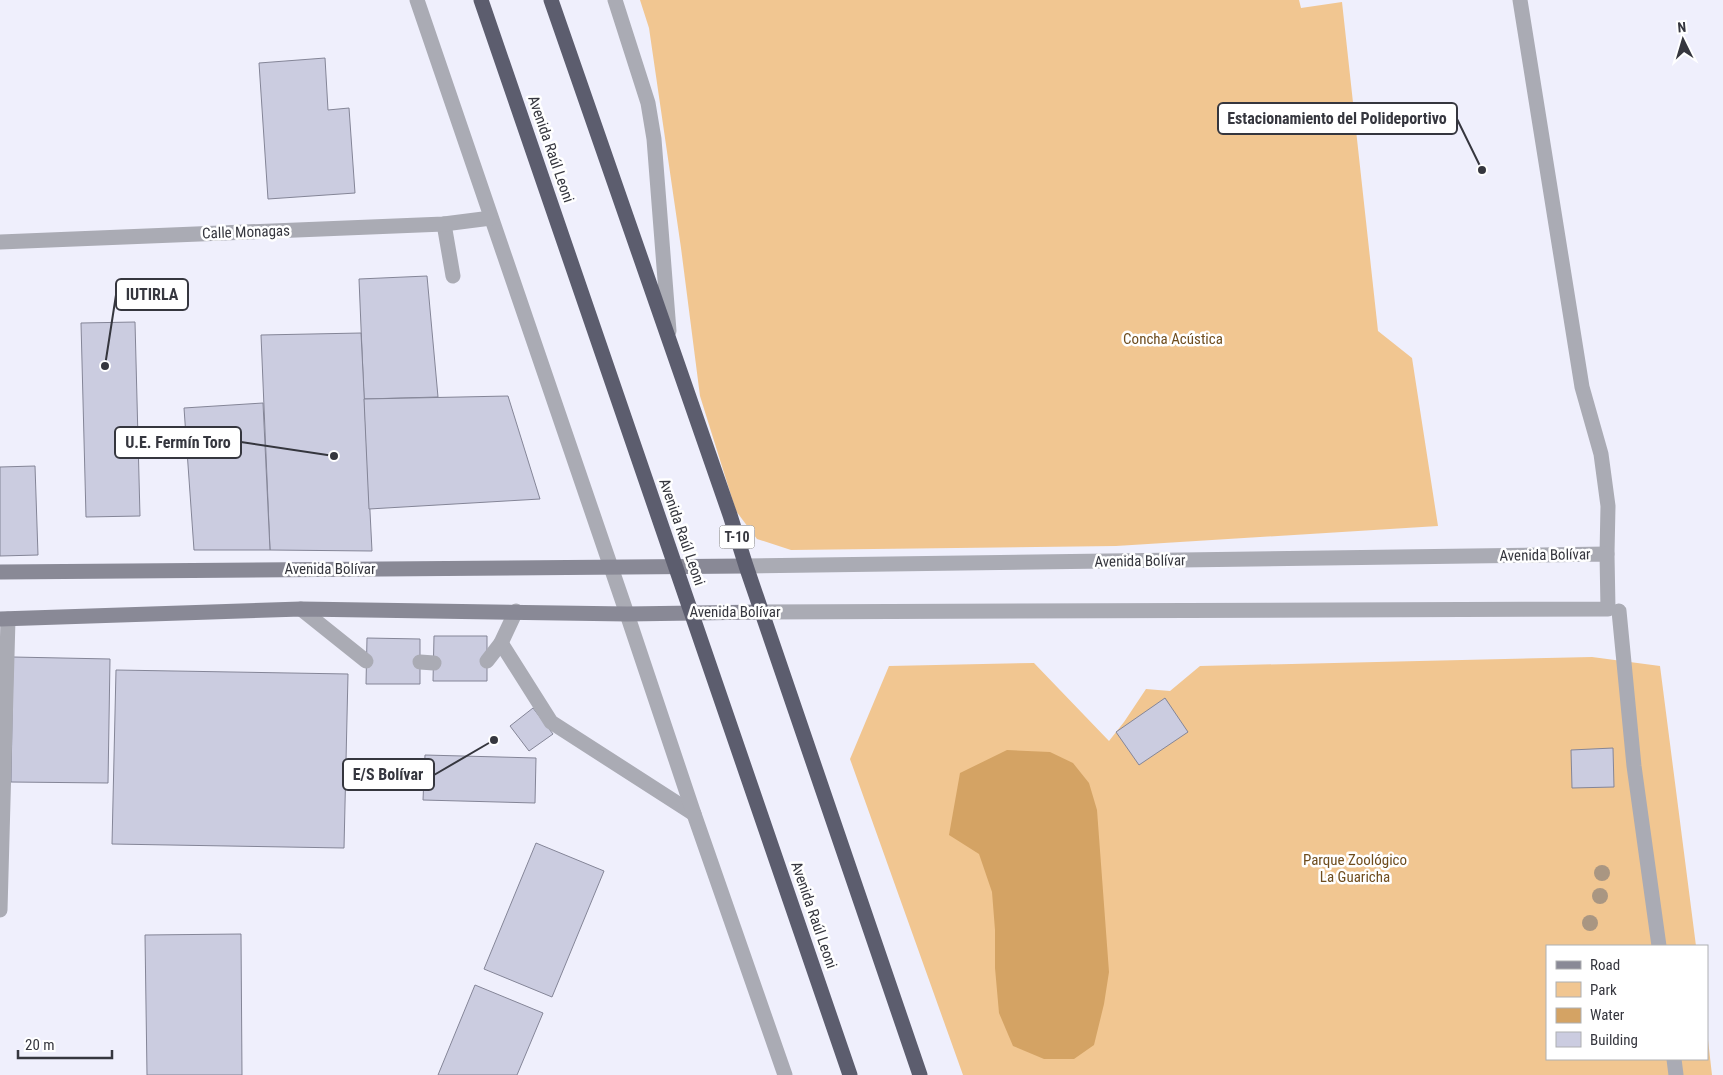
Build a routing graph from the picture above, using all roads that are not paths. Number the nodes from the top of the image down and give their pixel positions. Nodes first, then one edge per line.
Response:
1 (417, 0) edge
2 (481, 0) edge
3 (551, 0) edge
4 (616, 0) edge
5 (1520, 0) edge
6 (491, 218) junction
7 (444, 224) junction
8 (0, 242) edge
9 (453, 276) dead end
10 (670, 344) junction
11 (1607, 554) junction
12 (676, 566) junction
13 (746, 566) junction
14 (611, 567) junction
15 (0, 572) edge
16 (301, 609) junction
17 (516, 611) junction
18 (1619, 611) dead end
19 (762, 612) junction
20 (692, 613) junction
21 (627, 614) junction
22 (4, 619) edge
23 (501, 643) junction
24 (366, 661) dead end
25 (487, 661) dead end
26 (694, 814) junction
27 (0, 910) edge
28 (1658, 945) edge
29 (1674, 1060) edge
30 (785, 1075) edge
31 (850, 1075) edge
32 (920, 1075) edge
33 (1676, 1075) edge

1 - 6 street
2 - 12 highway, Avenida Raúl Leoni
3 - 10 highway, T-10
4 - 10 street
5 - 11 street
6 - 7 street, Calle Monagas
6 - 14 street
7 - 8 street, Calle Monagas
7 - 9 street
10 - 13 highway, T-10
11 - 13 street, Avenida Bolívar
11 - 19 street, Avenida Bolívar
12 - 13 street, Avenida Bolívar
12 - 14 street, Avenida Bolívar
12 - 20 highway, Avenida Raúl Leoni
13 - 19 highway, T-10
14 - 15 street, Avenida Bolívar
14 - 21 street
16 - 17 street, Avenida Bolívar
16 - 22 street, Avenida Bolívar
16 - 24 street
17 - 21 street, Avenida Bolívar
17 - 23 street
18 - 28 street
19 - 20 street, Avenida Bolívar
19 - 32 highway, T-10
20 - 21 street, Avenida Bolívar
20 - 31 highway, Avenida Raúl Leoni
21 - 26 street
22 - 27 street
23 - 25 street
23 - 26 street
26 - 30 street
29 - 33 street

